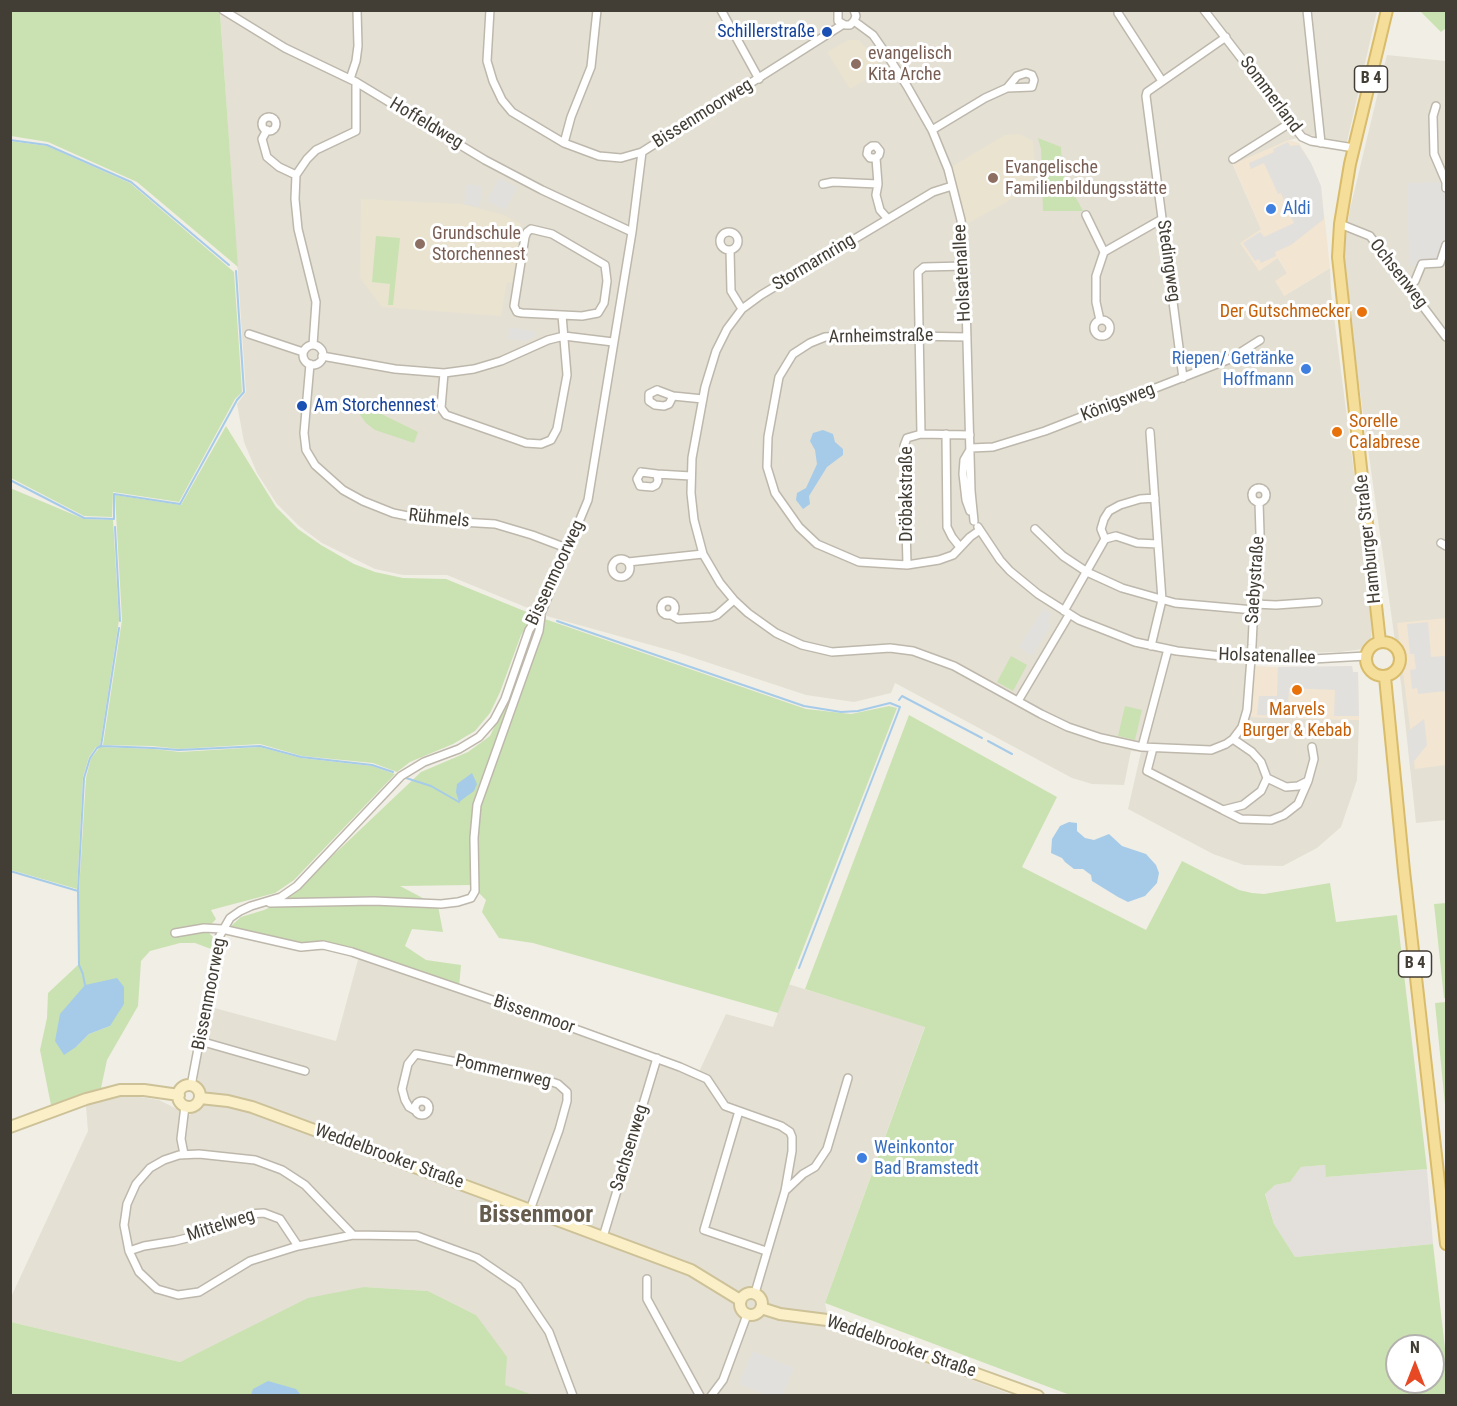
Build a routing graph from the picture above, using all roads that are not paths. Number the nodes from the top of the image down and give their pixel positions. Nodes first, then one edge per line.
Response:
1 (223, 10) edge
2 (357, 10) edge
3 (490, 10) edge
4 (597, 10) edge
5 (721, 10) edge
6 (838, 10) edge
7 (865, 10) edge
8 (1119, 10) edge
9 (1204, 10) edge
10 (1307, 10) edge
11 (1387, 10) edge
12 (855, 16) edge
13 (843, 25) junction
14 (1226, 37) junction
15 (759, 79) junction
16 (353, 80) junction
17 (1162, 81) junction
18 (1006, 88) dead end
19 (1436, 106) dead end
20 (1290, 123) junction
21 (267, 130) dead end
22 (932, 130) junction
23 (564, 142) junction
24 (1321, 143) junction
25 (1354, 148) junction
26 (642, 152) junction
27 (876, 158) dead end
28 (1233, 159) dead end
29 (296, 175) junction
30 (823, 184) dead end
31 (878, 184) junction
32 (952, 186) junction
33 (1446, 188) edge
34 (1086, 215) dead end
35 (888, 219) junction
36 (1162, 219) junction
37 (1340, 224) junction
38 (632, 232) junction
39 (1446, 245) edge
40 (730, 250) dead end
41 (1104, 252) junction
42 (965, 266) junction
43 (1408, 286) junction
44 (742, 309) junction
45 (562, 315) junction
46 (1100, 320) dead end
47 (249, 334) dead end
48 (564, 336) junction
49 (919, 336) junction
50 (967, 337) junction
51 (1446, 337) edge
52 (1260, 340) dead end
53 (613, 342) junction
54 (313, 345) junction
55 (303, 352) junction
56 (322, 356) junction
57 (310, 364) junction
58 (444, 373) junction
59 (1183, 378) junction
60 (673, 396) dead end
61 (703, 399) junction
62 (1150, 432) dead end
63 (921, 434) junction
64 (946, 434) junction
65 (970, 435) junction
66 (970, 448) junction
67 (657, 474) dead end
68 (691, 476) junction
69 (1155, 498) junction
70 (1259, 502) dead end
71 (1035, 529) dead end
72 (980, 530) junction
73 (1105, 539) junction
74 (1158, 544) junction
75 (960, 547) junction
76 (569, 549) junction
77 (703, 554) junction
78 (628, 562) dead end
79 (907, 565) junction
80 (1087, 572) junction
81 (735, 600) junction
82 (1162, 600) junction
83 (1318, 602) dead end
84 (1254, 607) junction
85 (542, 611) junction
86 (1066, 613) junction
87 (671, 615) dead end
88 (1380, 642) junction
89 (1151, 646) junction
90 (1168, 649) junction
91 (1366, 656) junction
92 (1251, 658) junction
93 (1385, 677) junction
94 (1018, 701) junction
95 (1233, 739) junction
96 (1142, 747) junction
97 (1312, 747) dead end
98 (1153, 748) junction
99 (1267, 778) junction
100 (1308, 781) junction
101 (1223, 810) junction
102 (262, 903) junction
103 (222, 929) junction
104 (175, 933) dead end
105 (200, 1041) junction
106 (657, 1058) junction
107 (305, 1071) dead end
108 (848, 1078) dead end
109 (191, 1086) junction
110 (179, 1095) junction
111 (200, 1098) junction
112 (185, 1106) junction
113 (416, 1111) dead end
114 (739, 1111) junction
115 (10, 1127) edge
116 (184, 1154) junction
117 (789, 1168) junction
118 (803, 1174) junction
119 (785, 1191) junction
120 (530, 1210) junction
121 (353, 1235) junction
122 (603, 1237) junction
123 (1446, 1244) edge
124 (298, 1246) junction
125 (129, 1251) junction
126 (766, 1251) junction
127 (647, 1279) dead end
128 (755, 1293) junction
129 (740, 1300) junction
130 (761, 1308) junction
131 (747, 1315) junction
132 (573, 1395) edge
133 (700, 1395) edge
134 (711, 1395) edge
135 (1038, 1395) edge

1 - 16 street, Hoffeldweg
2 - 16 street
3 - 23 street
4 - 23 street
5 - 15 street
6 - 13 street
7 - 12 street, Bissenmoorweg
8 - 17 street
9 - 14 street, Sommerland
10 - 24 street
11 - 25 main road, Hamburger Straße / B 4
12 - 13 street, Bissenmoorweg
12 - 22 street, Holsatenallee
13 - 15 street, Bissenmoorweg
14 - 17 street, Stedingweg
14 - 20 street, Sommerland
15 - 26 street, Bissenmoorweg
16 - 29 street
16 - 38 street, Hoffeldweg
17 - 36 street, Stedingweg
18 - 22 street
19 - 33 street
20 - 24 street, Sommerland
20 - 28 street
21 - 29 street
22 - 32 street, Holsatenallee
23 - 26 street
24 - 25 street, Sommerland
25 - 37 main road, Hamburger Straße / B 4
26 - 38 street, Bissenmoorweg
27 - 31 street
29 - 54 street
30 - 31 street
31 - 35 street
32 - 35 street, Stormarnring
32 - 42 street, Holsatenallee
34 - 41 street
35 - 44 street, Stormarnring
36 - 41 street
36 - 59 street, Stedingweg
37 - 43 street, Ochsenweg
37 - 88 main road, Hamburger Straße / B 4
38 - 53 street, Bissenmoorweg
39 - 43 street
40 - 44 street
41 - 46 street
42 - 49 street
42 - 50 street, Holsatenallee
43 - 51 street, Ochsenweg
44 - 61 street, Stormarnring
45 - 45 street
45 - 48 street
47 - 55 street
48 - 53 street
48 - 58 street
48 - 58 street
49 - 50 street, Arnheimstraße
49 - 63 street
49 - 79 street, Arnheimstraße
50 - 65 street, Holsatenallee
52 - 59 street, Königsweg
53 - 76 street, Bissenmoorweg
54 - 55 street
54 - 56 street
55 - 57 street
56 - 57 street
56 - 58 street
57 - 76 street, Rühmels
59 - 66 street, Königsweg
60 - 61 street
61 - 68 street, Stormarnring
62 - 69 street
63 - 64 street
63 - 79 street, Dröbakstraße
64 - 65 street
64 - 75 street
65 - 66 street, Holsatenallee
66 - 72 street, Holsatenallee
67 - 68 street
68 - 77 street, Stormarnring
69 - 73 street
69 - 74 street
70 - 84 street, Saebystraße
71 - 80 street
72 - 75 street, Arnheimstraße
72 - 86 street, Holsatenallee
73 - 74 street
73 - 80 street
74 - 82 street
75 - 79 street, Arnheimstraße
76 - 85 street, Bissenmoorweg
77 - 78 street
77 - 81 street, Stormarnring
80 - 82 street
80 - 86 street
81 - 87 street
81 - 94 street, Stormarnring
82 - 84 street
82 - 89 street
83 - 84 street
84 - 92 street, Saebystraße
85 - 102 street, Bissenmoorweg
85 - 102 street
86 - 89 street, Holsatenallee
86 - 94 street
88 - 91 main road
88 - 93 main road
89 - 90 street, Holsatenallee
90 - 92 street, Holsatenallee
90 - 96 street
91 - 92 street, Holsatenallee
91 - 93 main road
92 - 95 street
93 - 123 main road, B 4
94 - 96 street, Stormarnring
95 - 98 street, Stormarnring
95 - 99 street
96 - 98 street, Stormarnring
97 - 100 street
98 - 101 street
99 - 100 street
99 - 101 street
100 - 101 street
102 - 103 street, Bissenmoorweg
103 - 104 street, Bissenmoor
103 - 105 street, Bissenmoorweg
103 - 106 street, Bissenmoor
105 - 107 street
105 - 109 street, Bissenmoorweg
106 - 114 street, Bissenmoor
106 - 122 street, Sachsenweg
108 - 118 street, Bissenmoor
109 - 110 street
109 - 111 street
110 - 112 street
110 - 115 street
111 - 112 street
111 - 120 street, Weddelbrooker Straße
112 - 116 street
113 - 120 street, Pommernweg
114 - 117 street, Bissenmoor
114 - 126 street
116 - 121 street
116 - 125 street
117 - 118 street
117 - 119 street, Bissenmoor
118 - 119 street, Bissenmoor
119 - 126 street, Bissenmoor
120 - 122 street, Weddelbrooker Straße
121 - 124 street
121 - 132 street
122 - 129 street, Weddelbrooker Straße
124 - 125 street, Mittelweg
124 - 125 street
126 - 128 street, Bissenmoor
127 - 133 street
128 - 129 street
128 - 130 street
129 - 131 street
130 - 131 street
130 - 135 street, Weddelbrooker Straße
131 - 134 street

